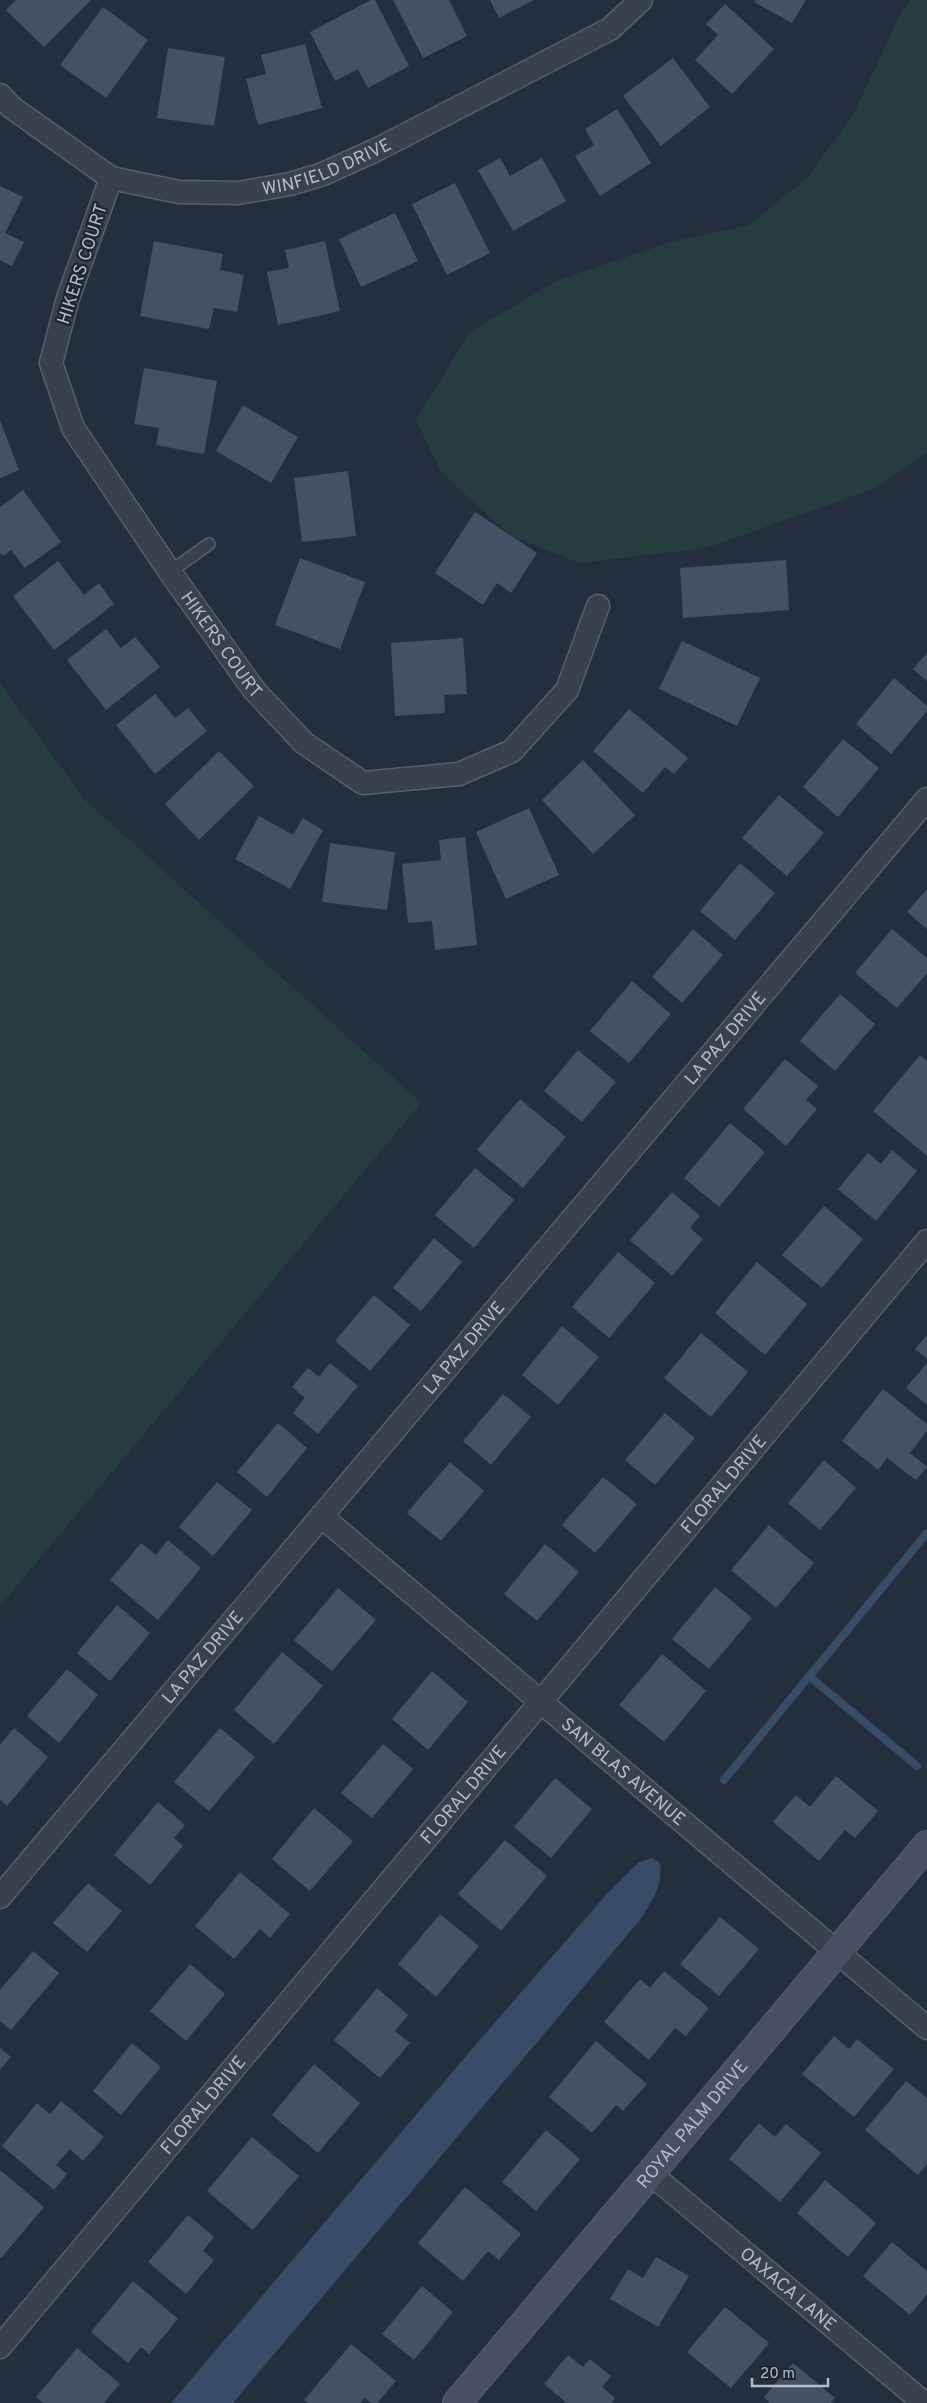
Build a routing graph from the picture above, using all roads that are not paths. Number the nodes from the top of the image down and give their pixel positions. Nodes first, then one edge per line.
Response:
1 (641, 0) edge
2 (0, 95) edge
3 (111, 178) junction
4 (210, 544) dead end
5 (170, 572) junction
6 (598, 606) dead end
7 (927, 799) edge
8 (927, 1241) edge
9 (321, 1516) junction
10 (540, 1700) junction
11 (927, 1845) edge
12 (0, 1897) edge
13 (838, 1951) junction
14 (927, 2028) edge
15 (651, 2174) junction
16 (0, 2347) edge
17 (466, 2400) edge
18 (924, 2403) edge

1 - 3 street, WINFIELD DRIVE
2 - 3 street, WINFIELD DRIVE
3 - 5 street, HIKERS COURT
4 - 5 lane
5 - 6 street, HIKERS COURT
7 - 9 street, LA PAZ DRIVE
8 - 10 street, FLORAL DRIVE
9 - 10 street, SAN BLAS AVENUE
9 - 12 street, LA PAZ DRIVE
10 - 13 street, SAN BLAS AVENUE
10 - 16 street, FLORAL DRIVE
11 - 13 street, ROYAL PALM DRIVE
13 - 14 street, SAN BLAS AVENUE
13 - 15 street, ROYAL PALM DRIVE
15 - 17 street, ROYAL PALM DRIVE
15 - 18 street, OAXACA LANE

